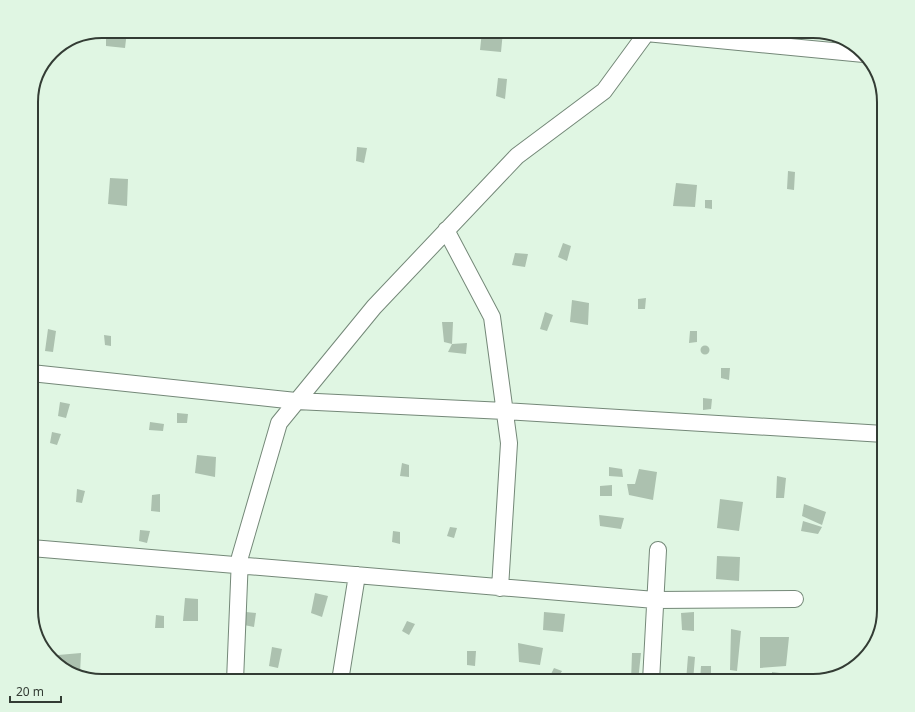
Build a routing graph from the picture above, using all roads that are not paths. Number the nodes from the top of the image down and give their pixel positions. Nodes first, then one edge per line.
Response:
1 (643, 38) edge
2 (706, 38) edge
3 (854, 53) edge
4 (446, 230) junction
5 (38, 374) edge
6 (296, 401) junction
7 (505, 411) junction
8 (877, 434) edge
9 (38, 549) edge
10 (658, 550) dead end
11 (240, 566) junction
12 (357, 576) junction
13 (500, 588) junction
14 (795, 599) dead end
15 (656, 600) junction
16 (235, 674) edge
17 (341, 674) edge
18 (651, 674) edge

1 - 4 street
2 - 3 street
4 - 6 street
4 - 7 street
5 - 6 street
6 - 7 street
6 - 11 street
7 - 8 street
7 - 13 street
9 - 11 street
10 - 15 street
11 - 12 street
11 - 16 street
12 - 13 street
12 - 17 street
13 - 15 street
14 - 15 street
15 - 18 street

